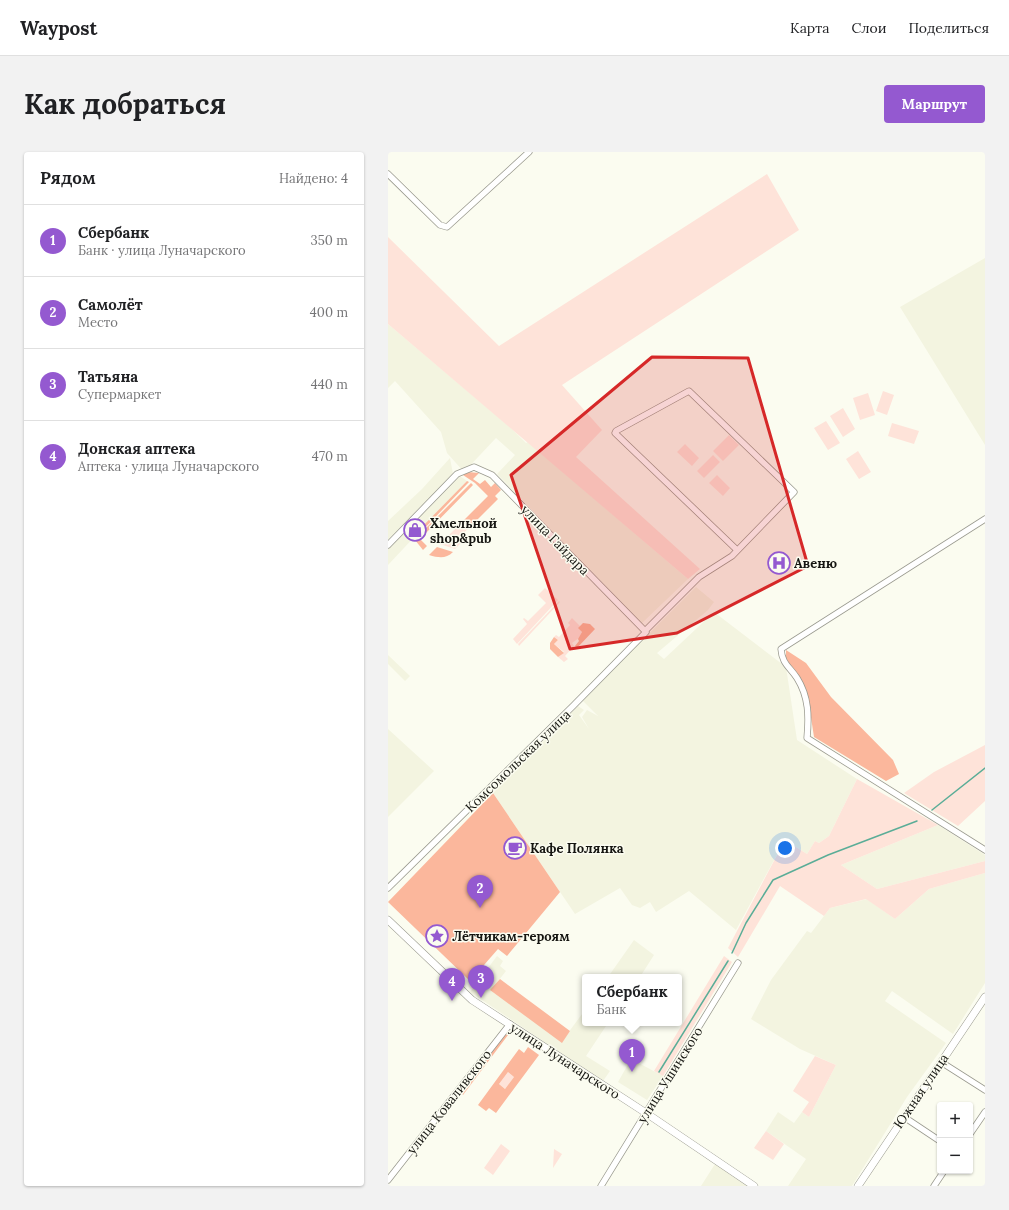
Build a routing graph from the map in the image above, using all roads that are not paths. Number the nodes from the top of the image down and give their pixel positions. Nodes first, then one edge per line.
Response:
1 (529, 152) edge
2 (388, 174) edge
3 (985, 519) edge
4 (388, 545) edge
5 (737, 550) junction
6 (645, 632) junction
7 (985, 850) edge
8 (388, 888) edge
9 (388, 920) edge
10 (738, 963) dead end
11 (985, 997) edge
12 (510, 1024) junction
13 (941, 1062) junction
14 (985, 1090) edge
15 (985, 1112) edge
16 (646, 1113) junction
17 (904, 1117) junction
18 (973, 1130) edge
19 (937, 1139) edge
20 (942, 1174) edge
21 (388, 1180) edge
22 (601, 1186) edge
23 (754, 1186) edge
24 (858, 1186) edge
25 (934, 1186) edge

1 - 2 street
3 - 7 street
4 - 6 street, улица Гайдара
5 - 5 street, Комсомольская улица
5 - 6 street, Комсомольская улица
6 - 8 street, Комсомольская улица
9 - 12 street, улица Луначарского
10 - 16 street, улица Ушинского
11 - 13 street, Южная улица
12 - 16 street, улица Луначарского
12 - 21 street, улица Коваливского
13 - 14 street
13 - 17 street, Южная улица
15 - 18 street
16 - 22 street, улица Ушинского
16 - 23 street, улица Луначарского
17 - 19 street
17 - 24 street, Южная улица
20 - 25 street

